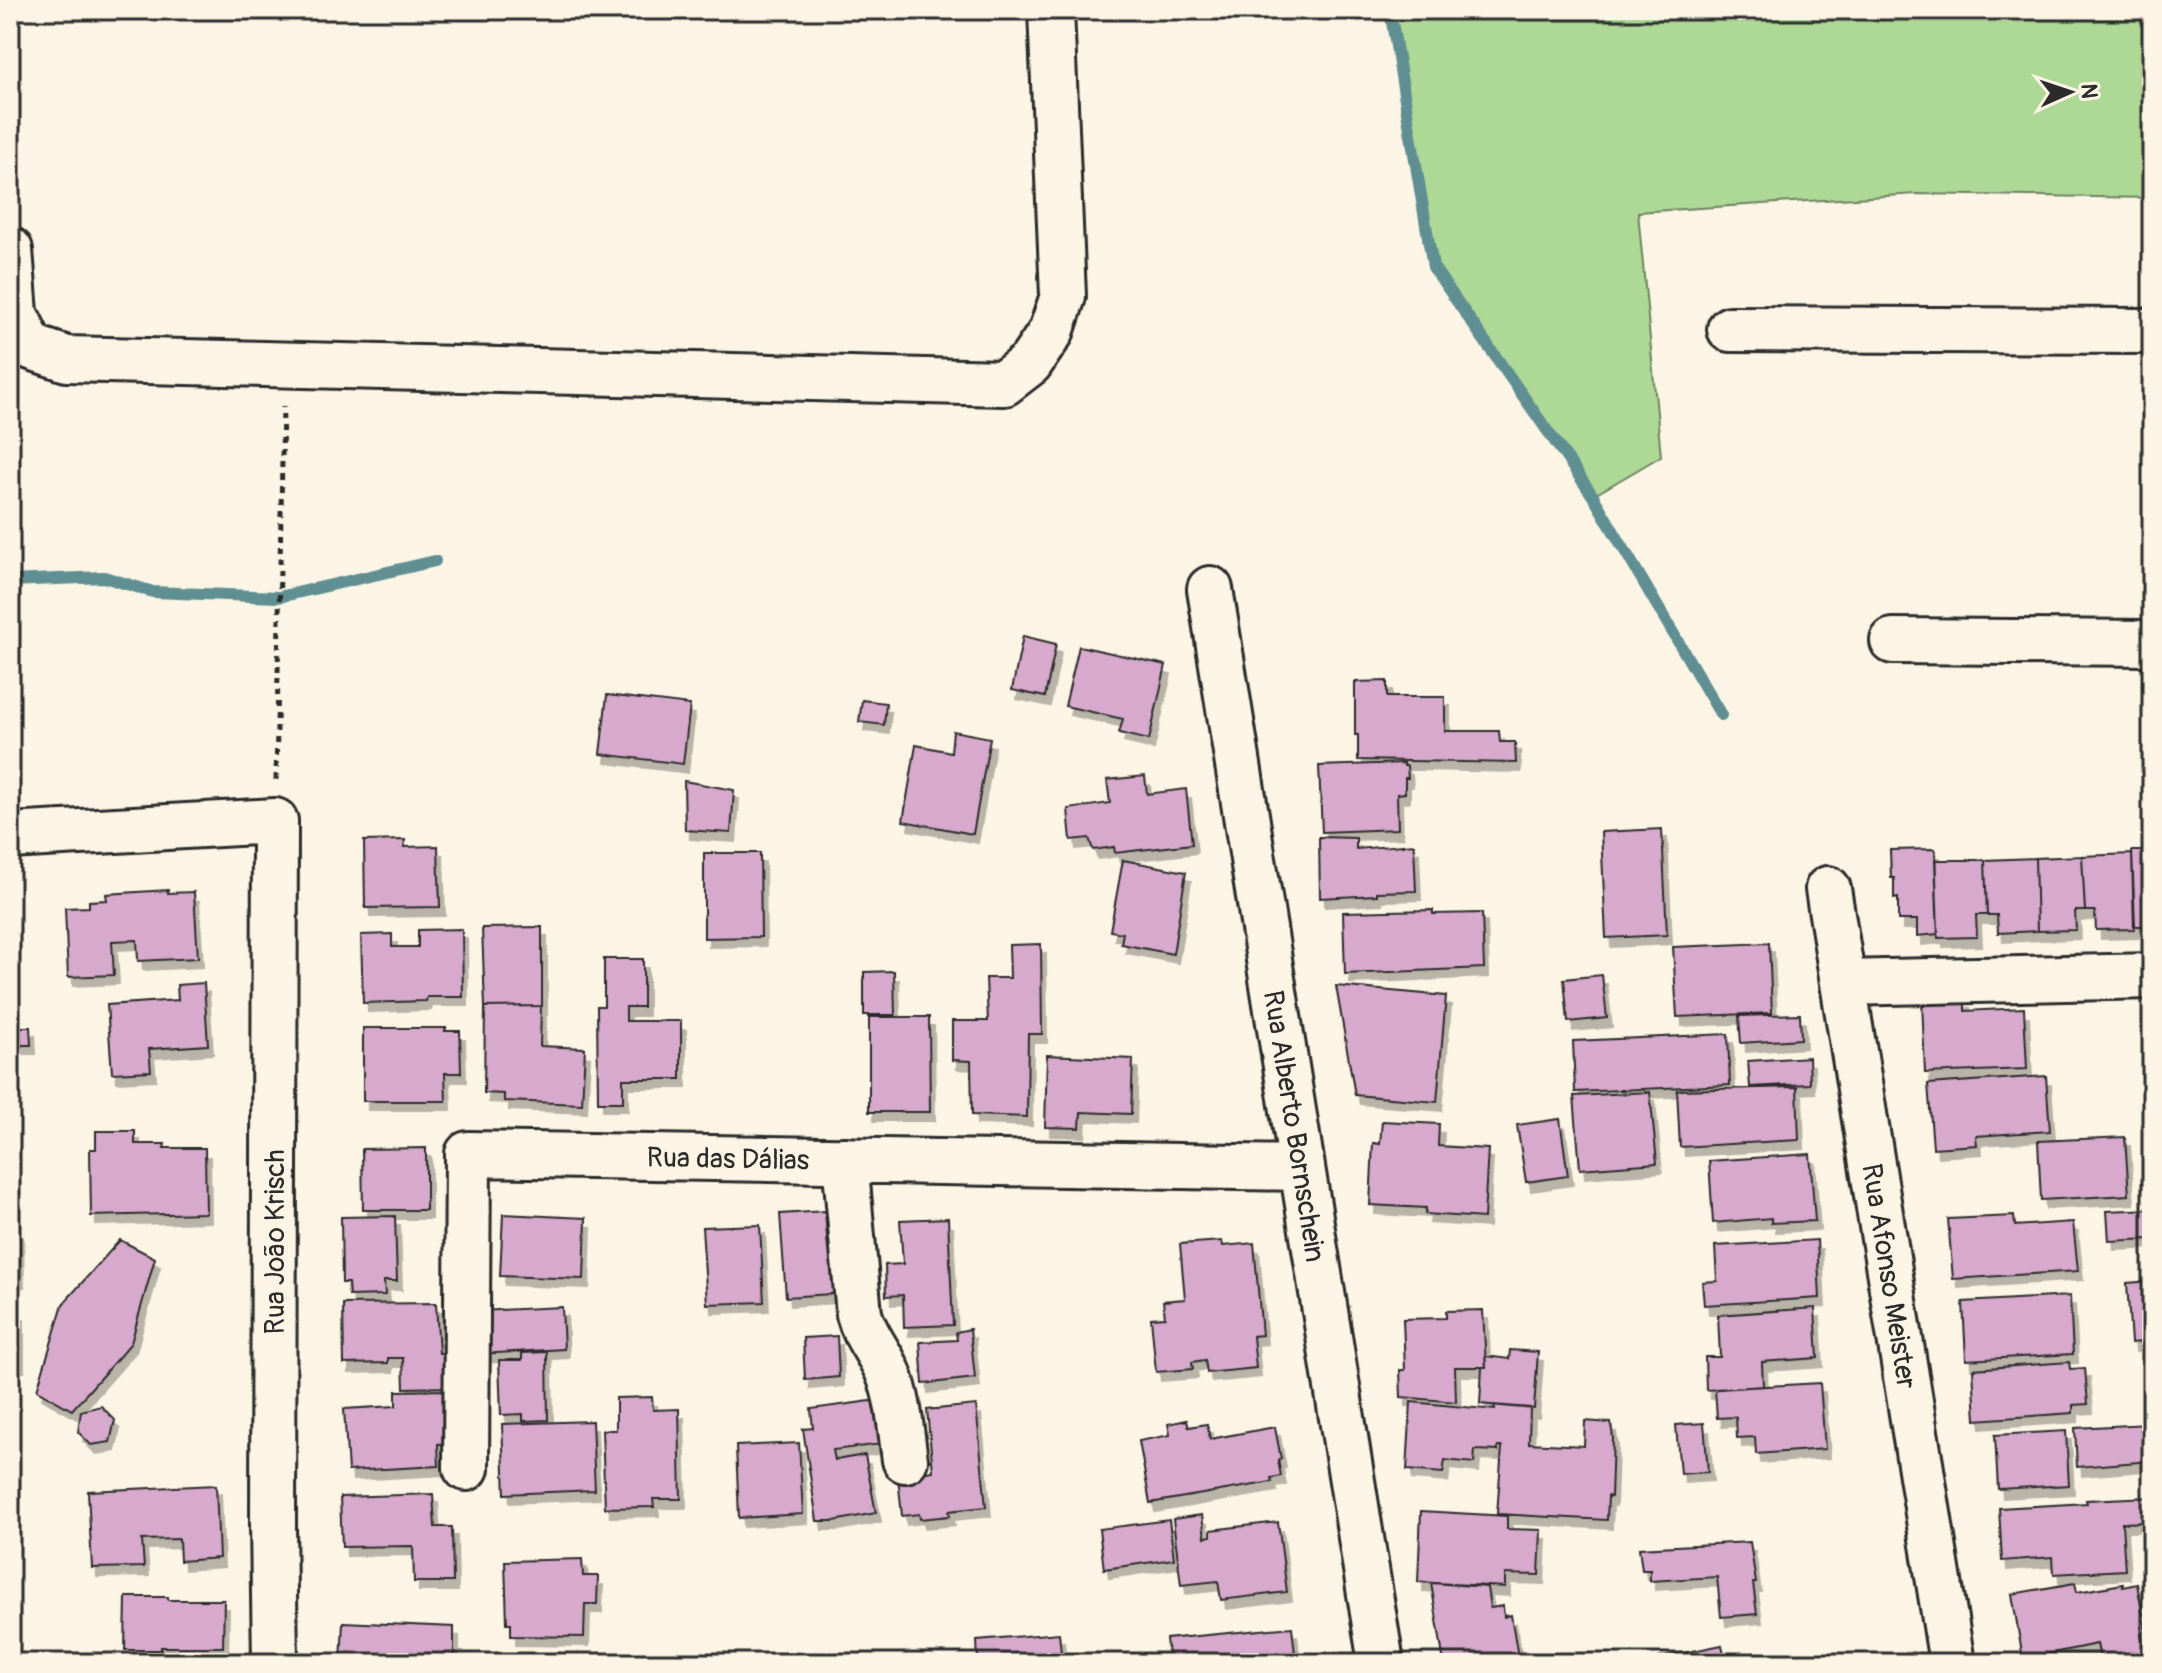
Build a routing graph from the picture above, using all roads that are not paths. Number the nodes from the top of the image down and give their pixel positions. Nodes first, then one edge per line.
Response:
1 (1051, 10) edge
2 (10, 250) edge
3 (1730, 329) dead end
4 (2152, 331) edge
5 (1210, 589) dead end
6 (1893, 641) dead end
7 (2152, 643) edge
8 (10, 836) edge
9 (1828, 889) dead end
10 (2152, 976) edge
11 (1843, 983) junction
12 (845, 1160) junction
13 (1302, 1168) junction
14 (905, 1460) dead end
15 (466, 1468) dead end
16 (275, 1663) edge
17 (1381, 1663) edge
18 (1952, 1663) edge

1 - 2 street
3 - 4 street
5 - 13 street, Rua Alberto Bornschein
6 - 7 street
8 - 16 street, Rua João Krisch
9 - 11 street, Rua Afonso Meister
10 - 11 street
11 - 18 street, Rua Afonso Meister
12 - 13 street, Rua das Dálias
12 - 14 street
12 - 15 street, Rua das Dálias
13 - 17 street, Rua Alberto Bornschein

